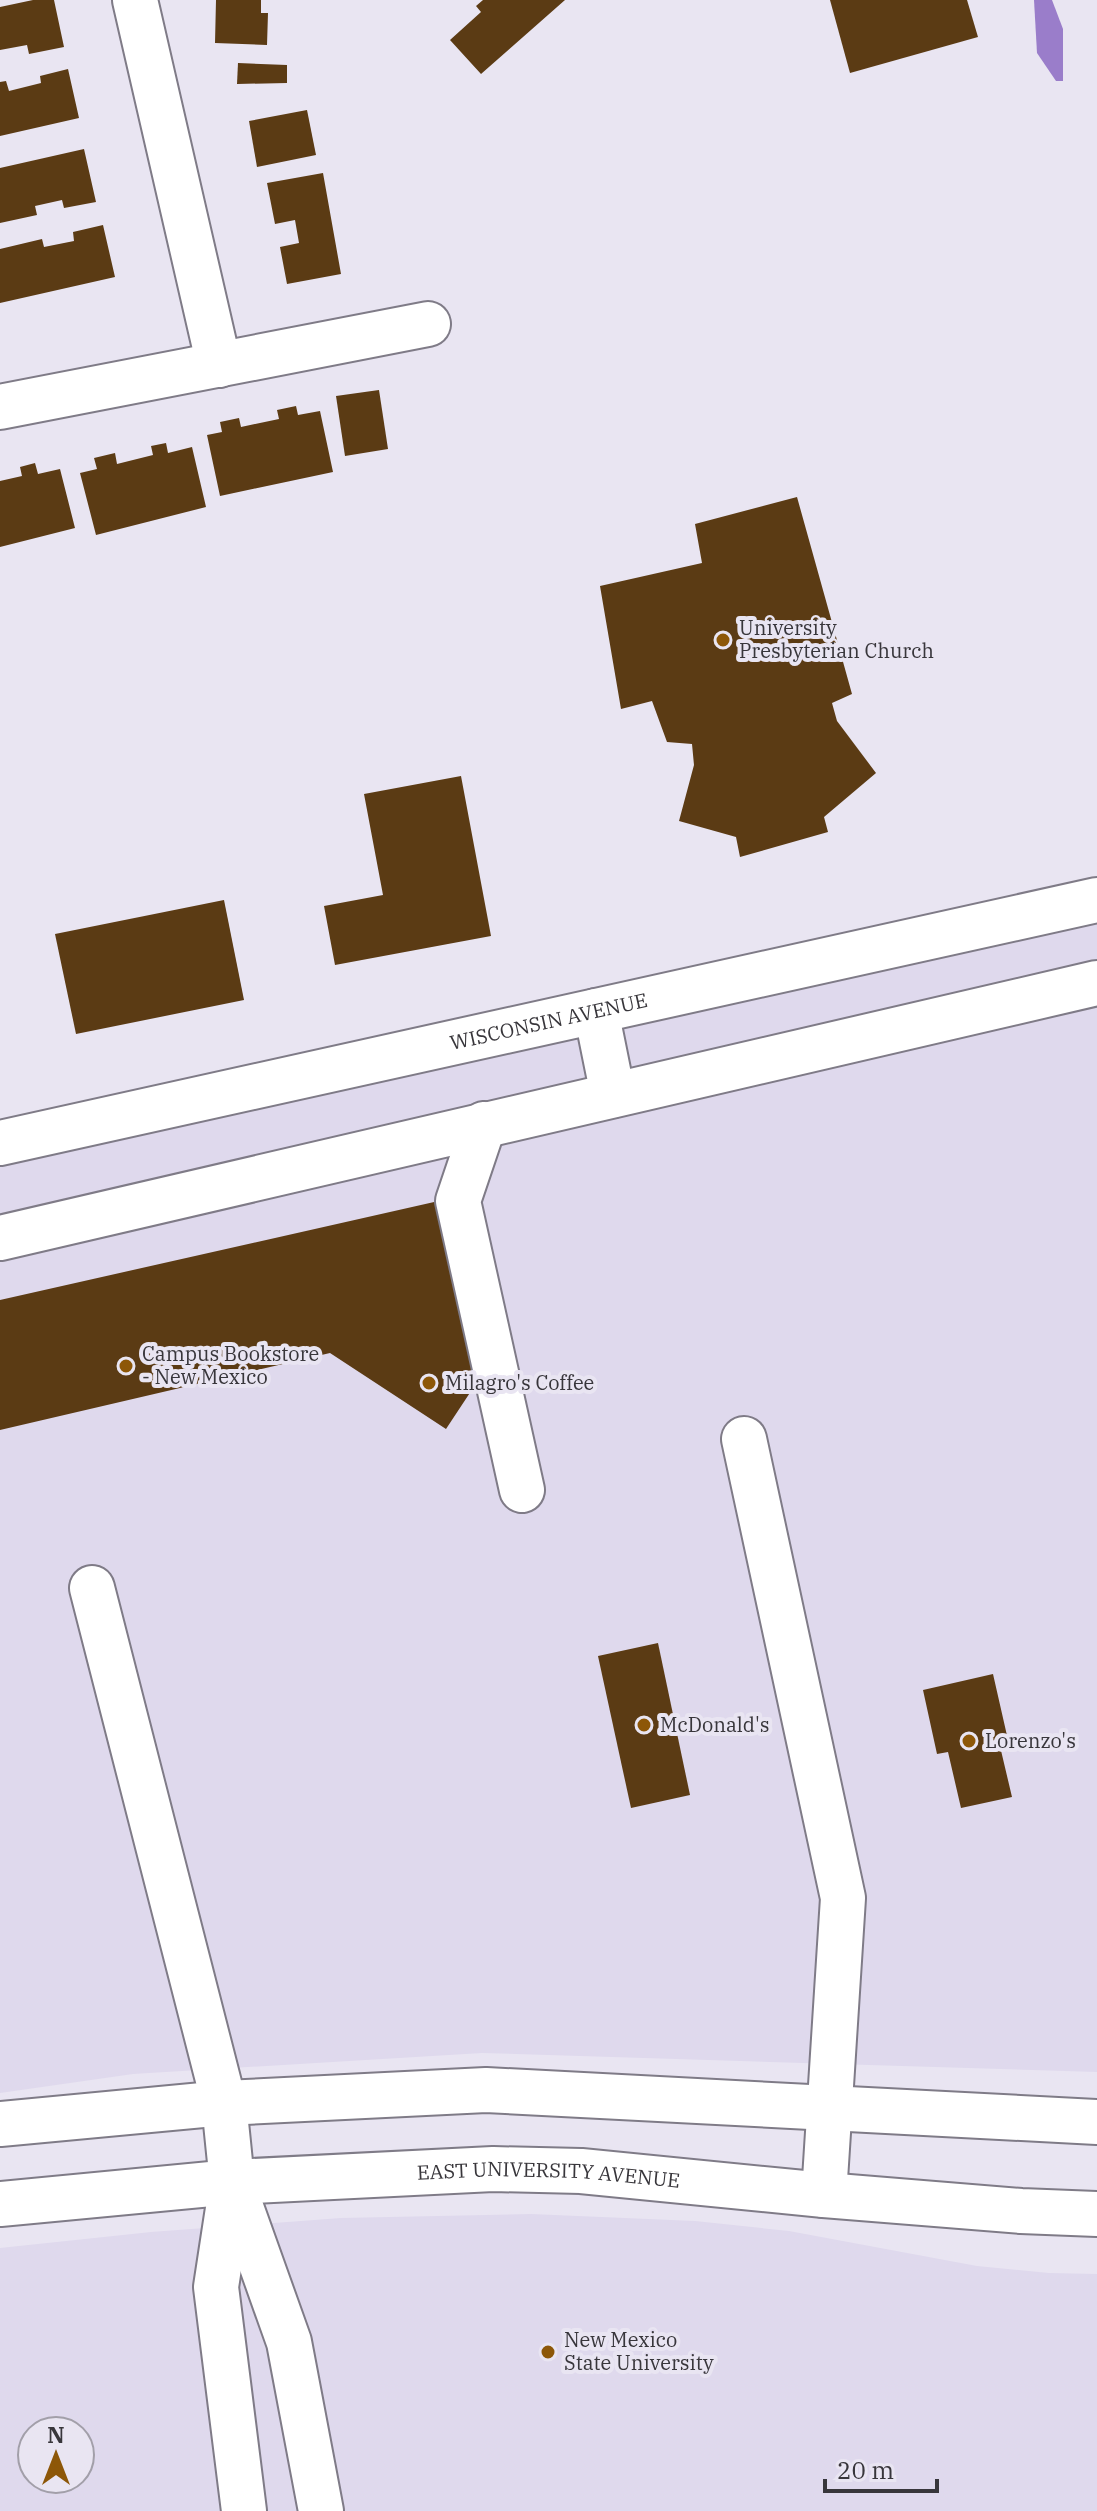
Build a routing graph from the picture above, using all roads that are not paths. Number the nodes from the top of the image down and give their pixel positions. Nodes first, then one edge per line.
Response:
1 (135, 0) edge
2 (428, 324) dead end
3 (219, 365) junction
4 (0, 407) edge
5 (1097, 900) edge
6 (1097, 983) edge
7 (596, 1011) junction
8 (613, 1095) junction
9 (484, 1124) junction
10 (0, 1143) edge
11 (0, 1238) edge
12 (744, 1439) dead end
13 (522, 1490) dead end
14 (92, 1588) dead end
15 (224, 2103) junction
16 (830, 2109) junction
17 (1097, 2122) edge
18 (0, 2124) edge
19 (232, 2182) junction
20 (824, 2195) junction
21 (0, 2204) edge
22 (1097, 2214) edge
23 (244, 2511) edge
24 (321, 2511) edge

1 - 3 main road
2 - 3 main road
3 - 4 main road
5 - 7 main road, WISCONSIN AVENUE
6 - 8 main road
7 - 8 main road
7 - 10 main road, WISCONSIN AVENUE
8 - 9 main road
9 - 11 main road
9 - 13 main road
12 - 16 main road
14 - 15 main road
15 - 16 main road
15 - 18 main road
15 - 19 main road
16 - 17 main road
16 - 20 main road
19 - 20 main road, EAST UNIVERSITY AVENUE
19 - 21 main road, EAST UNIVERSITY AVENUE
19 - 23 main road
19 - 24 main road
20 - 22 main road, EAST UNIVERSITY AVENUE

